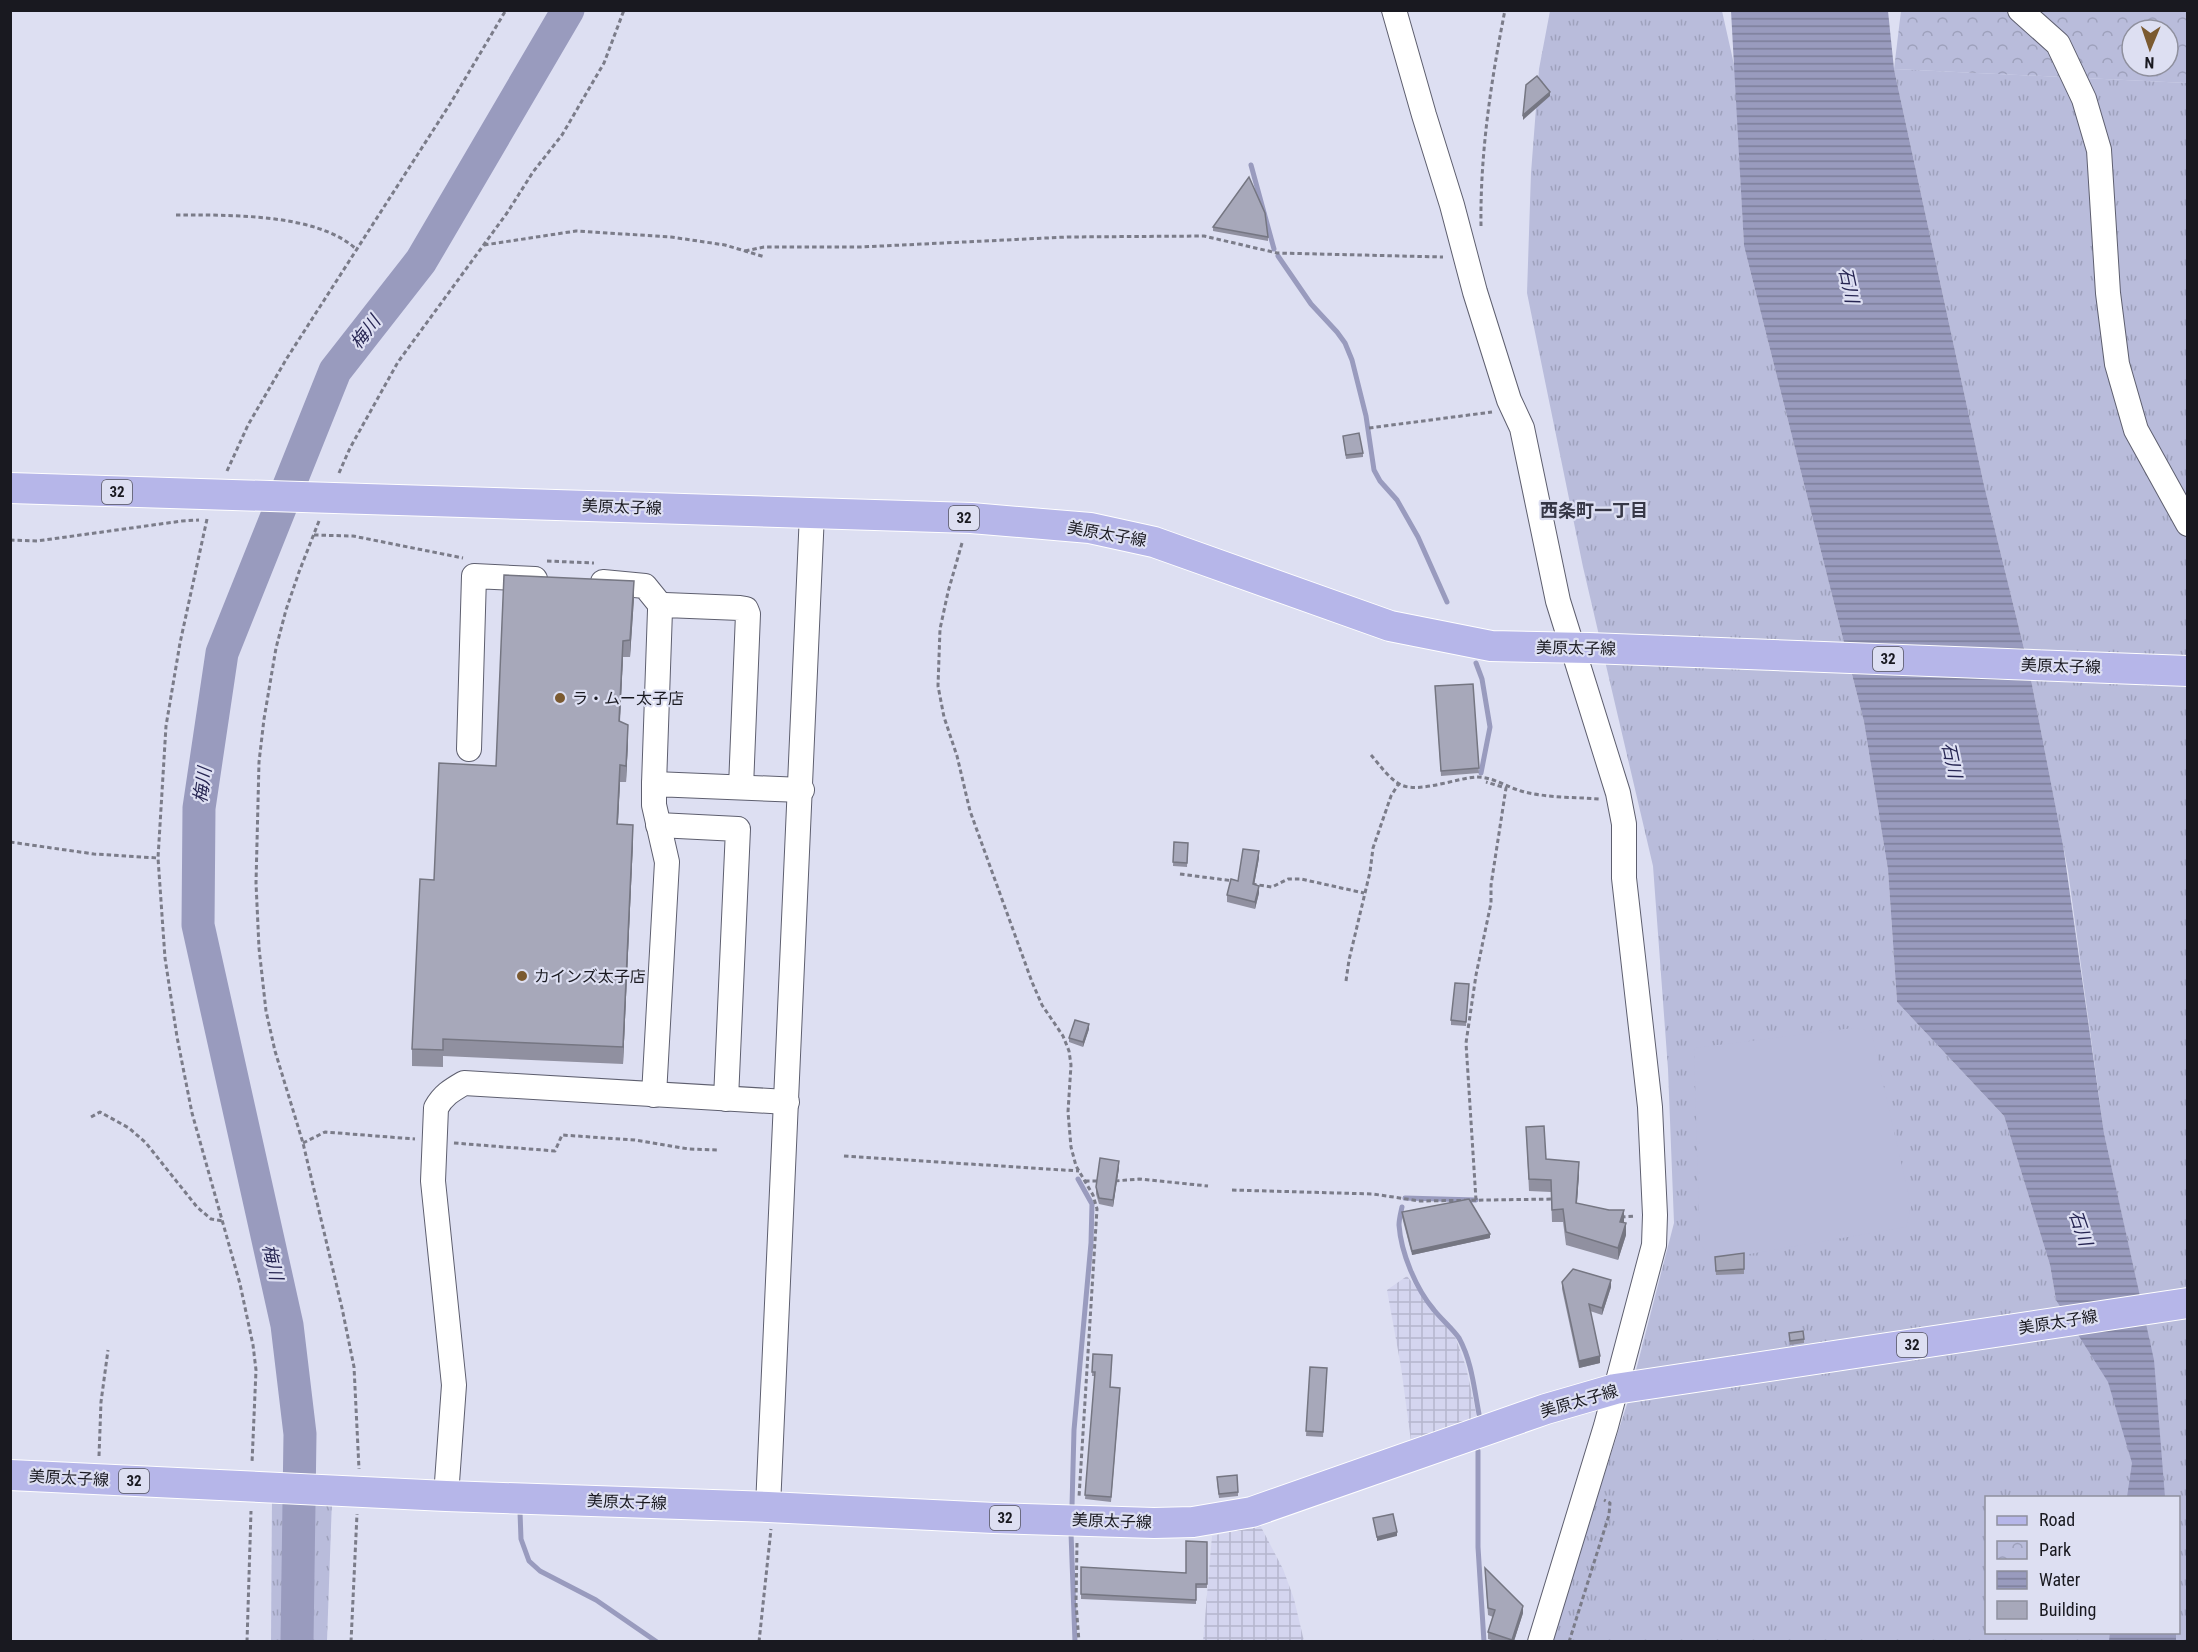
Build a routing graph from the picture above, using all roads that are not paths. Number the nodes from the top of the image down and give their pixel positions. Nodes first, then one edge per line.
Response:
1 (1394, 10) edge
2 (2020, 10) edge
3 (10, 488) edge
4 (812, 513) junction
5 (2187, 524) edge
6 (662, 607) junction
7 (1581, 647) junction
8 (2187, 671) edge
9 (469, 749) dead end
10 (654, 784) junction
11 (741, 787) junction
12 (801, 790) junction
13 (658, 825) junction
14 (654, 1095) junction
15 (726, 1099) junction
16 (787, 1102) junction
17 (2187, 1303) edge
18 (1626, 1388) junction
19 (10, 1475) edge
20 (446, 1496) junction
21 (768, 1507) junction
22 (1540, 1641) edge

1 - 7 street
2 - 5 street
3 - 4 main road, 美原太子線 / 32
4 - 7 main road, 美原太子線 / 32
4 - 12 street
6 - 9 street
6 - 10 street
6 - 11 street
7 - 8 main road, 美原太子線 / 32
7 - 18 street
10 - 11 street
10 - 13 street
11 - 12 street
12 - 16 street
13 - 14 street
13 - 15 street
14 - 15 street
14 - 20 street
15 - 16 street
16 - 21 street
17 - 18 main road, 美原太子線 / 32
18 - 21 main road, 美原太子線 / 32
18 - 22 street
19 - 20 main road, 美原太子線 / 32
20 - 21 main road, 美原太子線 / 32

